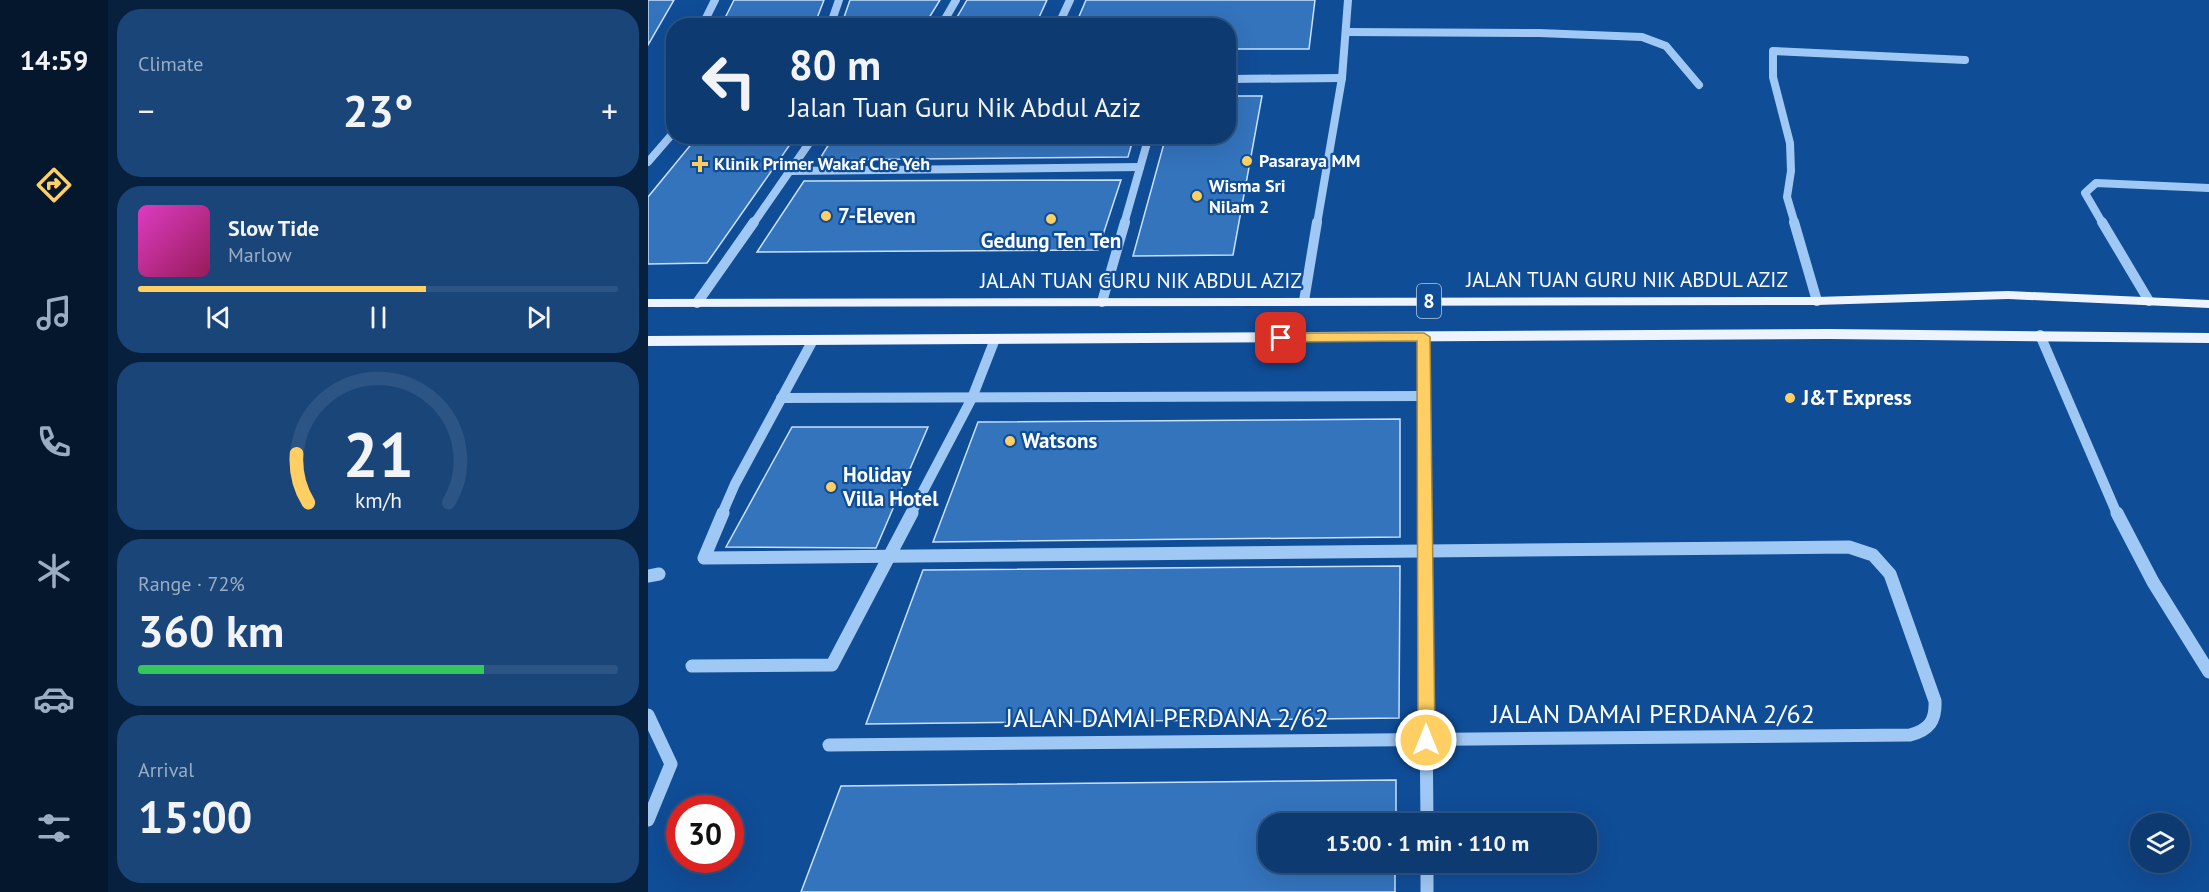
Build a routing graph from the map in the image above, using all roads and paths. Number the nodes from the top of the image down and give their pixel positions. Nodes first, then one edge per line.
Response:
1 (716, 0) edge
2 (840, 0) edge
3 (956, 0) edge
4 (1070, 0) edge
5 (1348, 0) edge
6 (706, 18) edge
7 (833, 18) edge
8 (946, 18) edge
9 (1062, 18) edge
10 (1346, 32) junction
11 (1965, 60) dead end
12 (1342, 78) junction
13 (1236, 79) edge
14 (1699, 86) dead end
15 (666, 141) edge
16 (809, 144) edge
17 (1147, 144) edge
18 (648, 162) edge
19 (1140, 167) junction
20 (790, 171) junction
21 (2209, 188) edge
22 (2149, 300) junction
23 (1304, 301) junction
24 (1817, 301) junction
25 (1102, 302) junction
26 (648, 303) edge
27 (698, 303) junction
28 (2209, 304) edge
29 (2040, 335) junction
30 (1424, 337) junction
31 (2209, 338) edge
32 (995, 339) junction
33 (813, 340) junction
34 (648, 341) edge
35 (1424, 396) junction
36 (781, 398) junction
37 (972, 398) junction
38 (1425, 551) junction
39 (888, 557) junction
40 (692, 666) dead end
41 (2209, 672) edge
42 (648, 715) edge
43 (1426, 740) junction
44 (829, 745) dead end
45 (1427, 813) edge
46 (648, 820) edge
47 (1427, 873) edge
48 (1427, 892) edge

1 - 6 street
2 - 7 street
3 - 8 street
4 - 9 street
5 - 10 street
10 - 12 street
10 - 14 street
11 - 24 street
12 - 13 street
12 - 23 street
15 - 18 street
16 - 20 street
17 - 19 street
19 - 20 street
19 - 25 street
20 - 27 street
21 - 22 street
22 - 24 main road, JALAN TUAN GURU NIK ABDUL AZIZ / 8
22 - 28 main road, JALAN TUAN GURU NIK ABDUL AZIZ / 8
23 - 24 main road, JALAN TUAN GURU NIK ABDUL AZIZ / 8
23 - 25 main road, JALAN TUAN GURU NIK ABDUL AZIZ / 8
25 - 27 main road, JALAN TUAN GURU NIK ABDUL AZIZ / 8
26 - 27 main road, JALAN TUAN GURU NIK ABDUL AZIZ / 8
29 - 30 main road, 8
29 - 31 main road, 8
29 - 41 street
30 - 32 main road, 8
30 - 35 street
32 - 33 main road, 8
32 - 37 street
33 - 34 main road, 8
33 - 36 street
35 - 37 street
35 - 38 street
36 - 37 street
36 - 39 street, JALAN DAMAI PERDANA 2/62
37 - 39 street
38 - 39 street, JALAN DAMAI PERDANA 2/62
38 - 43 street
38 - 43 street, JALAN DAMAI PERDANA 2/62
39 - 40 street
42 - 46 street
43 - 44 street, JALAN DAMAI PERDANA 2/62
43 - 45 street
47 - 48 street

